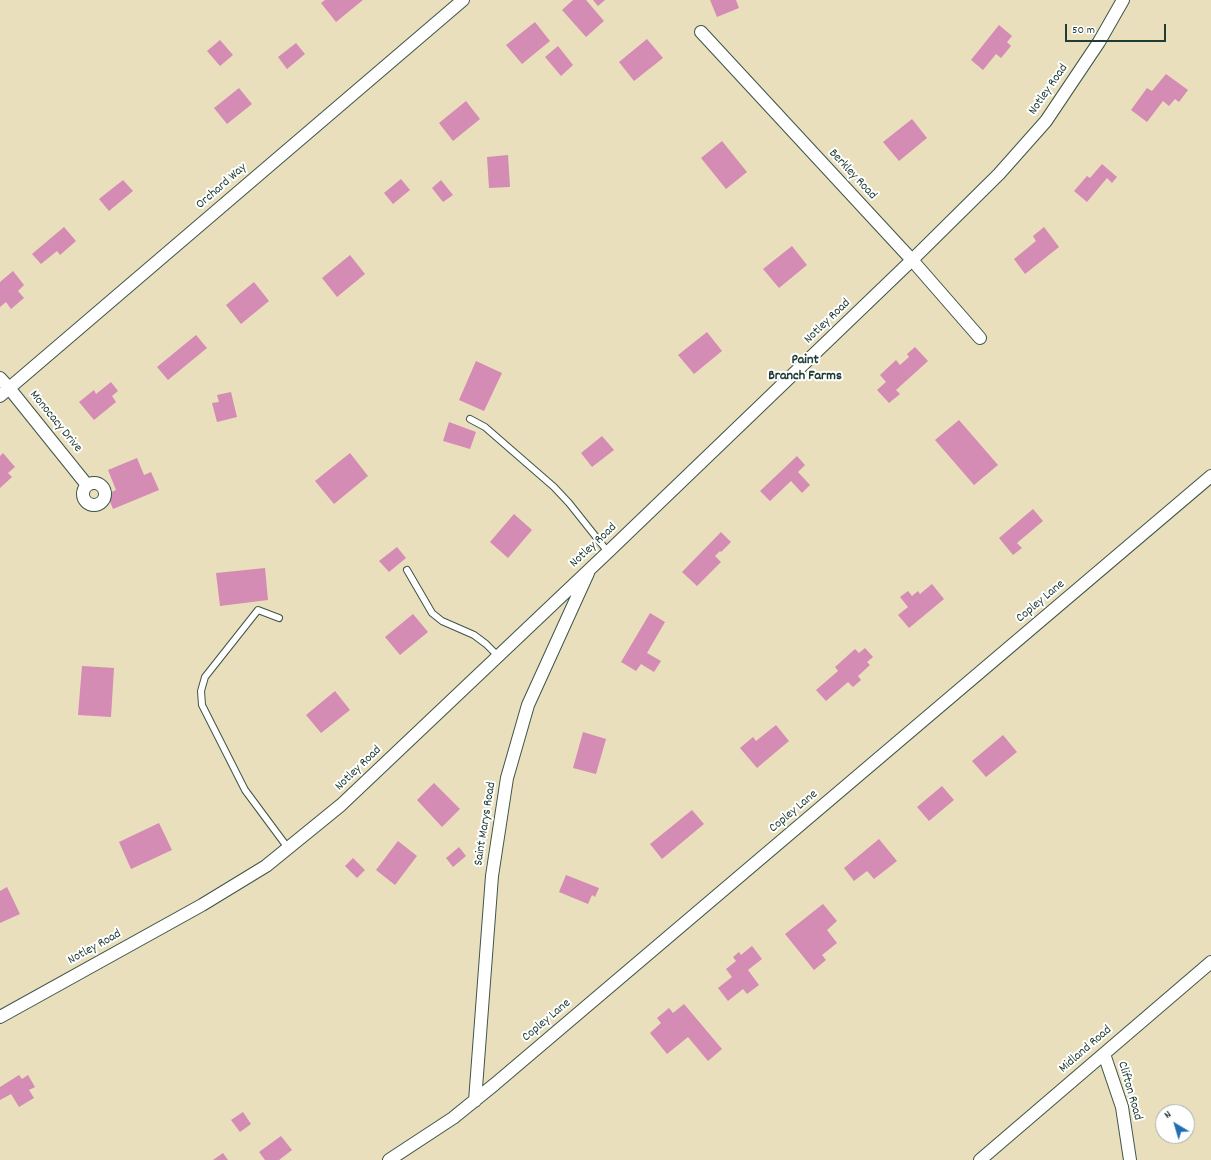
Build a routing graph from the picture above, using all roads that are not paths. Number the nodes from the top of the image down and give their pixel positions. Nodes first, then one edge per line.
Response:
1 (463, 0) edge
2 (1123, 0) edge
3 (701, 32) dead end
4 (912, 260) junction
5 (980, 338) dead end
6 (0, 378) edge
7 (5, 392) edge
8 (470, 419) dead end
9 (1211, 476) edge
10 (87, 485) dead end
11 (608, 552) junction
12 (590, 568) junction
13 (407, 570) dead end
14 (279, 618) dead end
15 (498, 656) junction
16 (288, 848) junction
17 (1211, 962) edge
18 (0, 1017) edge
19 (1104, 1054) junction
20 (475, 1101) junction
21 (389, 1160) edge
22 (980, 1160) edge
23 (1130, 1160) edge

1 - 7 street, Orchard Way
2 - 4 street, Notley Road
3 - 4 street, Berkley Road
4 - 5 street, Berkley Road
4 - 11 street, Notley Road
6 - 7 street, Monocacy Drive
7 - 10 street, Monocacy Drive
8 - 11 lane
9 - 20 street, Copley Lane
11 - 12 street, Notley Road
12 - 15 street, Notley Road
12 - 20 street, Saint Marys Road
13 - 15 lane
14 - 16 lane
15 - 16 street, Notley Road
16 - 18 street, Notley Road
17 - 19 street, Midland Road
19 - 22 street, Midland Road
19 - 23 street, Clifton Road
20 - 21 street, Copley Lane

